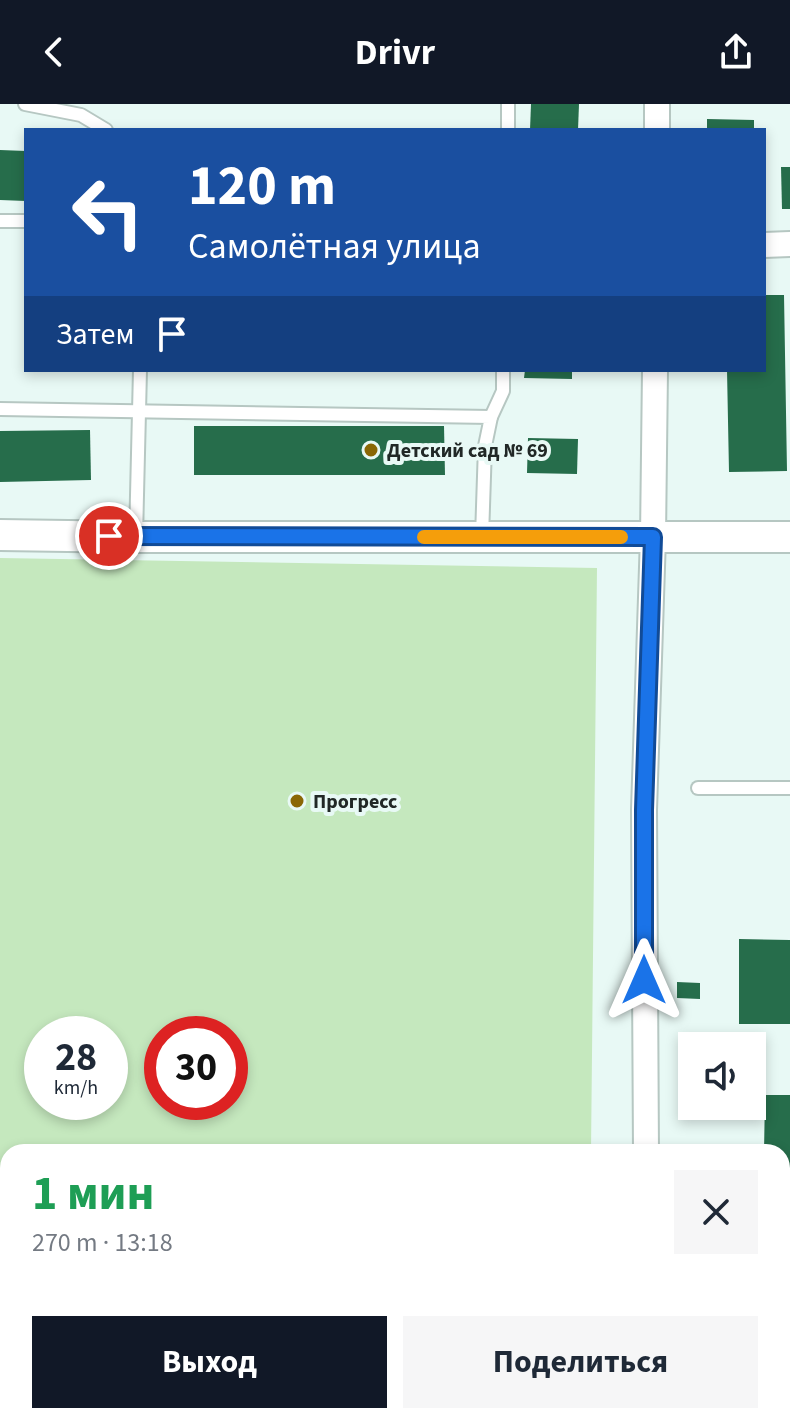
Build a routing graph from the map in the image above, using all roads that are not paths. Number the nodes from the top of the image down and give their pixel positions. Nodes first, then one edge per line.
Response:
1 (25, 104) edge
2 (508, 104) edge
3 (657, 104) edge
4 (103, 128) edge
5 (508, 128) edge
6 (657, 128) edge
7 (0, 221) edge
8 (24, 221) edge
9 (790, 244) edge
10 (766, 245) edge
11 (140, 372) edge
12 (503, 372) edge
13 (655, 372) edge
14 (0, 409) edge
15 (139, 412) junction
16 (491, 417) junction
17 (0, 535) edge
18 (136, 537) junction
19 (482, 537) junction
20 (653, 537) junction
21 (790, 537) edge
22 (698, 788) dead end
23 (790, 788) edge
24 (646, 1144) edge

1 - 4 lane
2 - 5 lane
3 - 6 street
7 - 8 lane
9 - 10 street
11 - 15 lane
12 - 16 lane
13 - 20 street
14 - 15 lane
15 - 16 lane
15 - 18 lane
16 - 19 lane
17 - 18 street
18 - 19 street
19 - 20 street
20 - 21 street
20 - 24 street
22 - 23 lane

